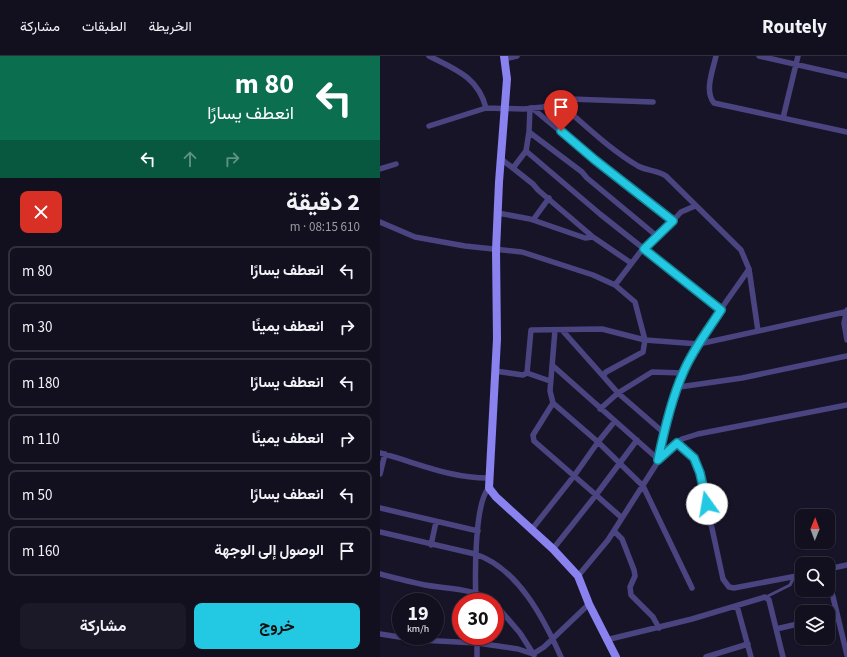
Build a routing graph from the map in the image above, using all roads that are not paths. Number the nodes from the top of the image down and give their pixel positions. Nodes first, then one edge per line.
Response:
1 (429, 56) edge
2 (517, 56) edge
3 (716, 56) edge
4 (759, 56) edge
5 (798, 56) edge
6 (505, 58) edge
7 (795, 64) junction
8 (847, 76) edge
9 (558, 102) junction
10 (653, 102) dead end
11 (486, 108) junction
12 (531, 108) junction
13 (505, 109) junction
14 (783, 118) junction
15 (429, 126) dead end
16 (529, 132) junction
17 (847, 132) edge
18 (526, 151) junction
19 (500, 158) junction
20 (396, 164) dead end
21 (513, 168) junction
22 (380, 169) edge
23 (549, 198) junction
24 (695, 206) junction
25 (498, 213) junction
26 (533, 220) junction
27 (673, 221) junction
28 (380, 222) edge
29 (593, 237) junction
30 (658, 237) junction
31 (644, 249) junction
32 (496, 250) junction
33 (631, 263) junction
34 (749, 269) junction
35 (615, 285) junction
36 (721, 310) junction
37 (846, 311) edge
38 (555, 330) junction
39 (562, 330) junction
40 (758, 331) junction
41 (645, 340) junction
42 (847, 340) edge
43 (699, 344) junction
44 (847, 356) edge
45 (552, 365) junction
46 (495, 371) junction
47 (527, 373) junction
48 (683, 373) junction
49 (603, 376) junction
50 (550, 381) junction
51 (679, 386) junction
52 (618, 394) junction
53 (553, 403) junction
54 (847, 405) edge
55 (600, 409) junction
56 (615, 421) junction
57 (664, 433) junction
58 (637, 440) junction
59 (598, 442) junction
60 (677, 443) junction
61 (382, 454) edge
62 (658, 460) junction
63 (619, 462) junction
64 (380, 474) edge
65 (574, 476) junction
66 (488, 478) junction
67 (643, 486) junction
68 (489, 488) junction
69 (596, 495) junction
70 (380, 508) edge
71 (622, 518) junction
72 (436, 522) junction
73 (532, 529) junction
74 (478, 531) junction
75 (614, 531) junction
76 (380, 532) edge
77 (431, 544) junction
78 (553, 549) junction
79 (476, 554) junction
80 (847, 565) edge
81 (835, 568) edge
82 (380, 574) edge
83 (578, 576) junction
84 (794, 576) joint
85 (692, 588) dead end
86 (475, 593) joint
87 (765, 597) junction
88 (833, 597) edge
89 (589, 604) junction
90 (737, 606) junction
91 (504, 614) edge
92 (837, 614) joint
93 (795, 625) edge
94 (659, 628) junction
95 (776, 629) junction
96 (380, 634) edge
97 (553, 638) junction
98 (606, 640) junction
99 (845, 640) edge
100 (452, 642) edge
101 (748, 644) junction
102 (477, 645) edge
103 (491, 645) edge
104 (534, 655) edge
105 (847, 656) edge
106 (477, 657) edge
107 (561, 657) edge
108 (616, 657) edge
109 (706, 657) edge
110 (751, 657) edge
111 (783, 657) edge
112 (843, 657) edge

1 - 11 street
2 - 6 street
3 - 14 street
4 - 7 street
5 - 7 street
6 - 13 street
7 - 8 street
7 - 14 street
9 - 10 street
9 - 12 street
9 - 24 street
11 - 13 street
11 - 15 street
12 - 13 street
12 - 16 street
12 - 27 street
13 - 19 street
14 - 17 street
16 - 18 street
16 - 30 street
18 - 21 street
18 - 31 street
19 - 21 street
19 - 25 street
20 - 22 street
21 - 23 street
23 - 26 street
23 - 29 street
24 - 27 street
24 - 34 street
25 - 26 street
25 - 32 street
26 - 29 street
27 - 30 street
28 - 32 street
29 - 33 street
30 - 31 street
31 - 33 street
31 - 36 street
32 - 35 street
32 - 46 street
33 - 35 street
34 - 36 street
34 - 40 street
35 - 41 street
36 - 43 street
37 - 40 street
37 - 42 street
38 - 39 street
38 - 45 street
38 - 47 street
39 - 41 street
39 - 49 street
40 - 43 street
41 - 43 street
41 - 49 street
43 - 48 street
44 - 51 street
45 - 50 street
45 - 55 street
46 - 47 street
46 - 66 street
47 - 50 street
48 - 51 street
48 - 52 street
49 - 52 street
50 - 53 street
51 - 57 street
52 - 55 street
52 - 57 street
53 - 59 street
53 - 65 street
54 - 60 street
55 - 56 street
56 - 58 street
56 - 59 street
57 - 62 street
58 - 62 street
58 - 63 street
59 - 63 street
59 - 65 street
60 - 62 street
60 - 84 street
61 - 64 street
61 - 66 street
62 - 67 street
63 - 67 street
63 - 69 street
65 - 69 street
65 - 73 street
66 - 68 street
67 - 71 street
67 - 85 street
68 - 73 street
68 - 74 street
69 - 71 street
69 - 78 street
70 - 72 street
71 - 75 street
72 - 74 street
72 - 77 street
73 - 78 street
74 - 79 street
75 - 83 street
75 - 94 street
76 - 77 street
77 - 79 street
78 - 83 street
79 - 86 street
79 - 97 street
80 - 81 street
82 - 86 street
83 - 89 street
84 - 87 lane
87 - 90 street
87 - 95 street
88 - 92 street
89 - 97 street
89 - 98 street
90 - 94 street
90 - 101 street
91 - 104 street
92 - 99 street
93 - 95 street
94 - 98 street
95 - 111 street
96 - 100 street
97 - 104 street
97 - 107 street
98 - 108 street
99 - 105 street
101 - 109 street
101 - 110 street
102 - 106 street
103 - 104 street
105 - 112 street

